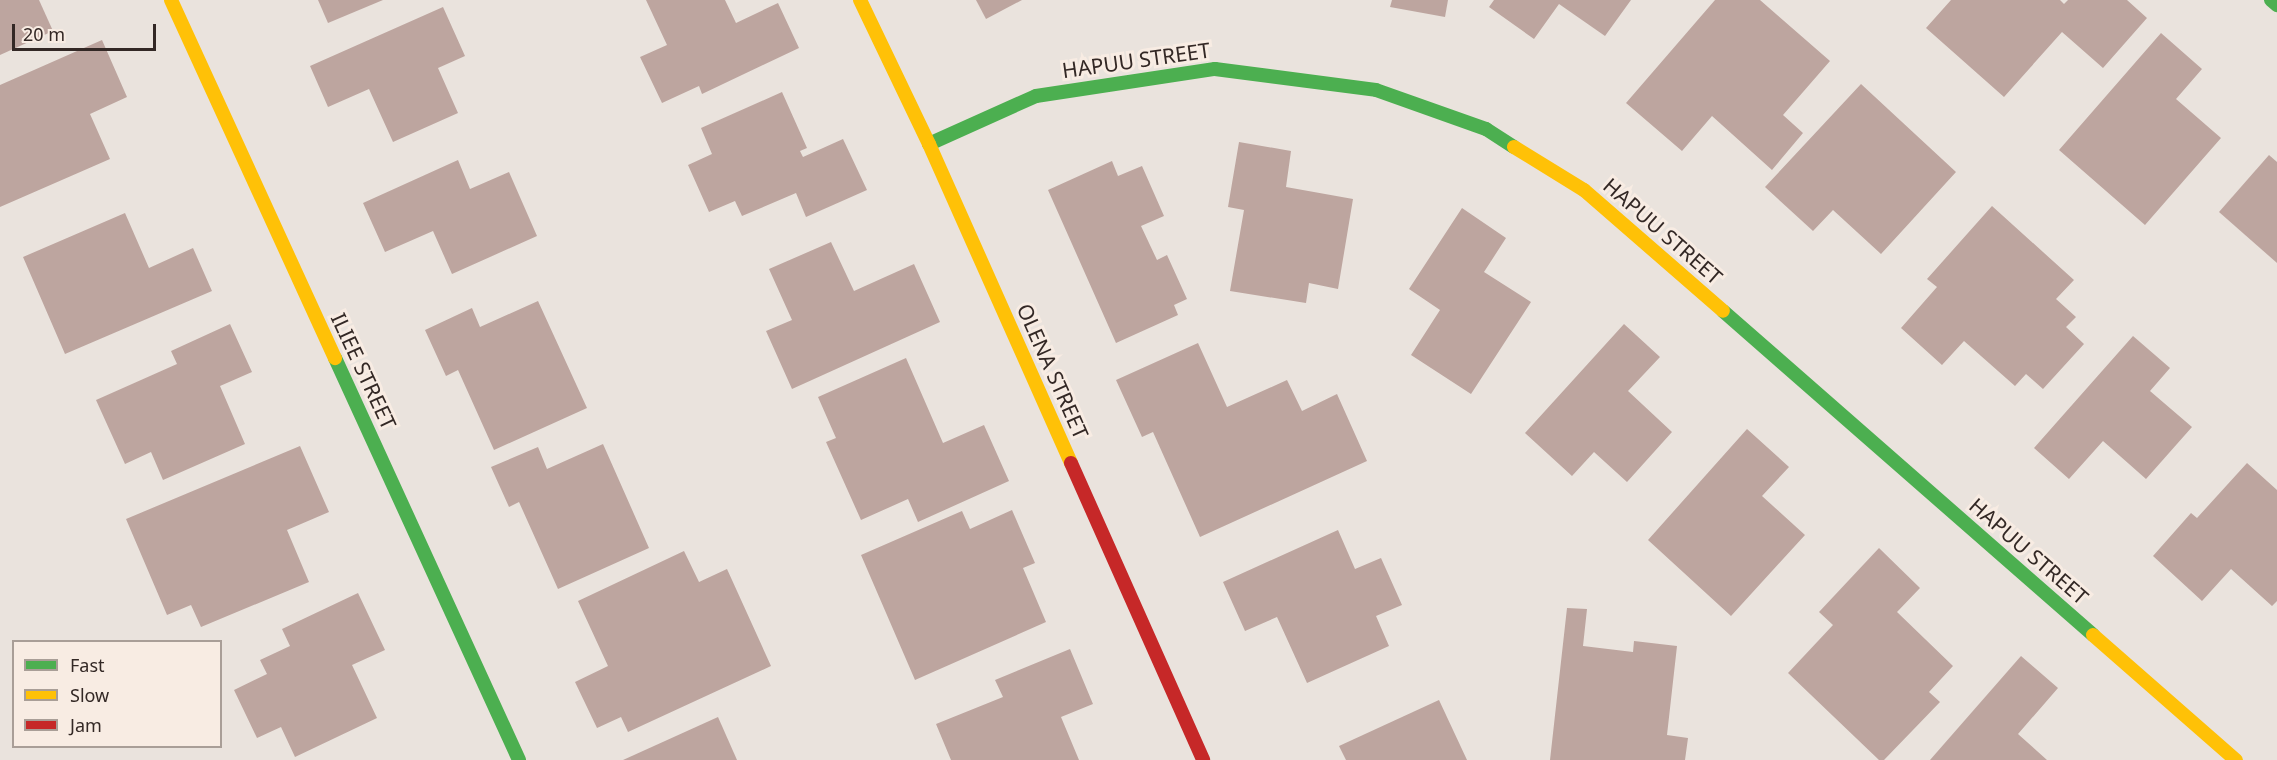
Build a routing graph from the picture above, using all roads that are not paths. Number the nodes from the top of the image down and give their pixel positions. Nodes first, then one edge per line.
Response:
1 (171, 0) edge
2 (860, 0) edge
3 (2271, 0) edge
4 (2277, 5) edge
5 (929, 144) junction
6 (519, 760) edge
7 (1203, 760) edge
8 (2236, 760) edge

1 - 6 street, ILIEE STREET
2 - 5 street, OLENA STREET
3 - 4 street
5 - 7 street, OLENA STREET
5 - 8 street, HAPUU STREET

